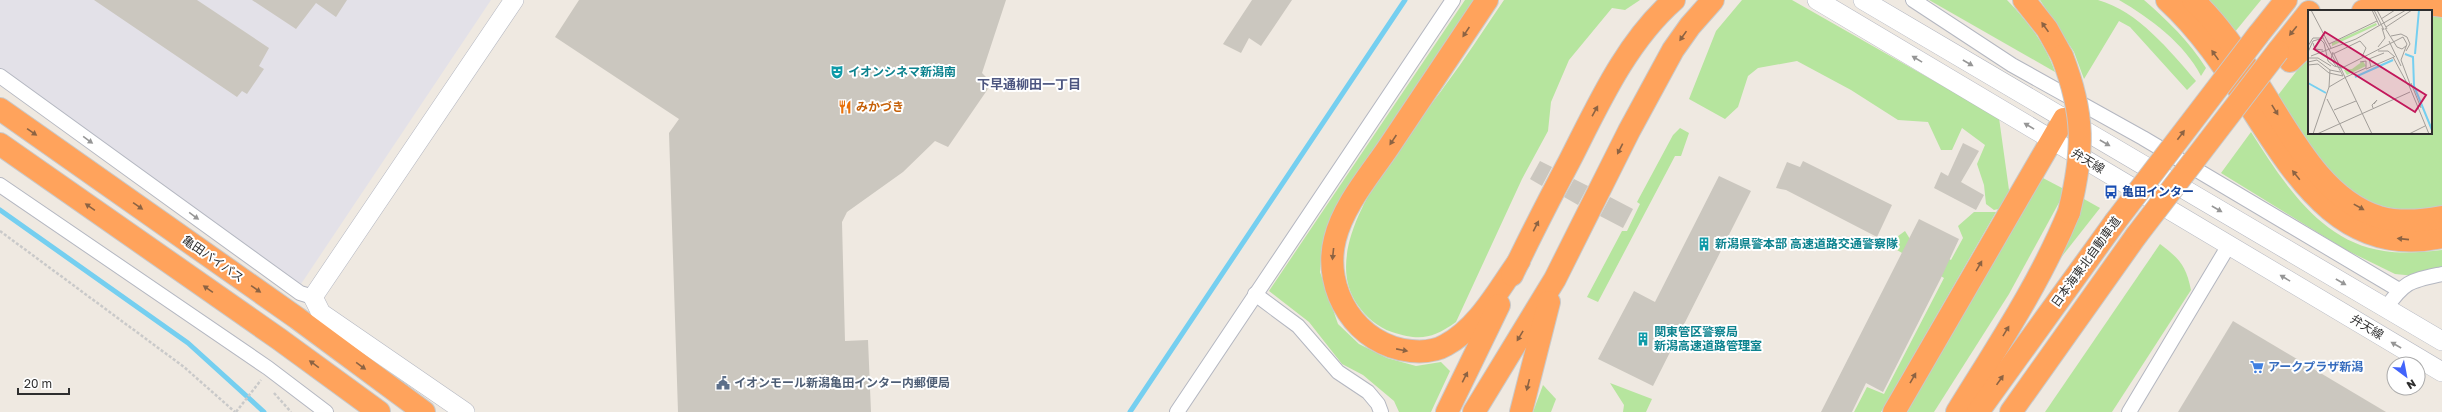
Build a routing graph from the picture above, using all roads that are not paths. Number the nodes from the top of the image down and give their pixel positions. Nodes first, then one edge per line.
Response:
1 (514, 0) edge
2 (1453, 0) edge
3 (1487, 0) edge
4 (1674, 0) edge
5 (1817, 0) edge
6 (1863, 0) edge
7 (1913, 0) edge
8 (2024, 0) edge
9 (2167, 0) edge
10 (2193, 0) edge
11 (2286, 0) edge
12 (2319, 0) edge
13 (1712, 2) edge
14 (2442, 6) edge
15 (2311, 10) edge
16 (2366, 10) edge
17 (2308, 14) edge
18 (2308, 44) edge
19 (2284, 56) junction
20 (0, 76) edge
21 (0, 109) edge
22 (2064, 119) junction
23 (2052, 140) junction
24 (0, 144) edge
25 (0, 185) edge
26 (2442, 217) edge
27 (2442, 237) edge
28 (2140, 239) junction
29 (2229, 245) junction
30 (1519, 261) junction
31 (2442, 274) edge
32 (1555, 279) junction
33 (2399, 290) junction
34 (1255, 294) junction
35 (313, 297) junction
36 (2386, 308) junction
37 (2442, 341) edge
38 (2442, 372) edge
39 (326, 412) edge
40 (380, 412) edge
41 (424, 412) edge
42 (465, 412) edge
43 (1177, 412) edge
44 (1381, 412) edge
45 (1447, 412) edge
46 (1474, 412) edge
47 (1521, 412) edge
48 (1894, 412) edge
49 (1957, 412) edge
50 (1978, 412) edge
51 (2010, 412) edge
52 (2014, 412) edge
53 (2129, 412) edge

1 - 35 street
2 - 34 street
3 -> 30 highway
30 -> 4 highway
23 -> 5 street, 弁天線
6 -> 22 street, 弁天線
7 - 33 street
49 -> 8 highway, bridge
27 -> 9 highway
10 -> 26 highway
50 -> 11 highway, 日本海東北自動車道, bridge
12 - 15 highway
13 -> 32 highway
14 - 16 highway
17 -> 19 highway
18 - 19 highway
19 - 28 highway
20 -> 35 street
21 -> 41 highway, 亀田バイパス
22 - 23 highway
22 -> 36 street, 弁天線
23 - 29 street, 弁天線
48 -> 23 highway
40 -> 24 highway
25 - 39 street
28 - 51 highway
28 - 52 highway
38 -> 29 street, 弁天線
29 - 53 street
45 -> 30 highway
31 - 33 street
32 -> 46 highway
32 -> 47 highway
33 - 36 street
34 - 43 street
34 - 44 street
35 - 42 street
36 - 37 street, 弁天線

